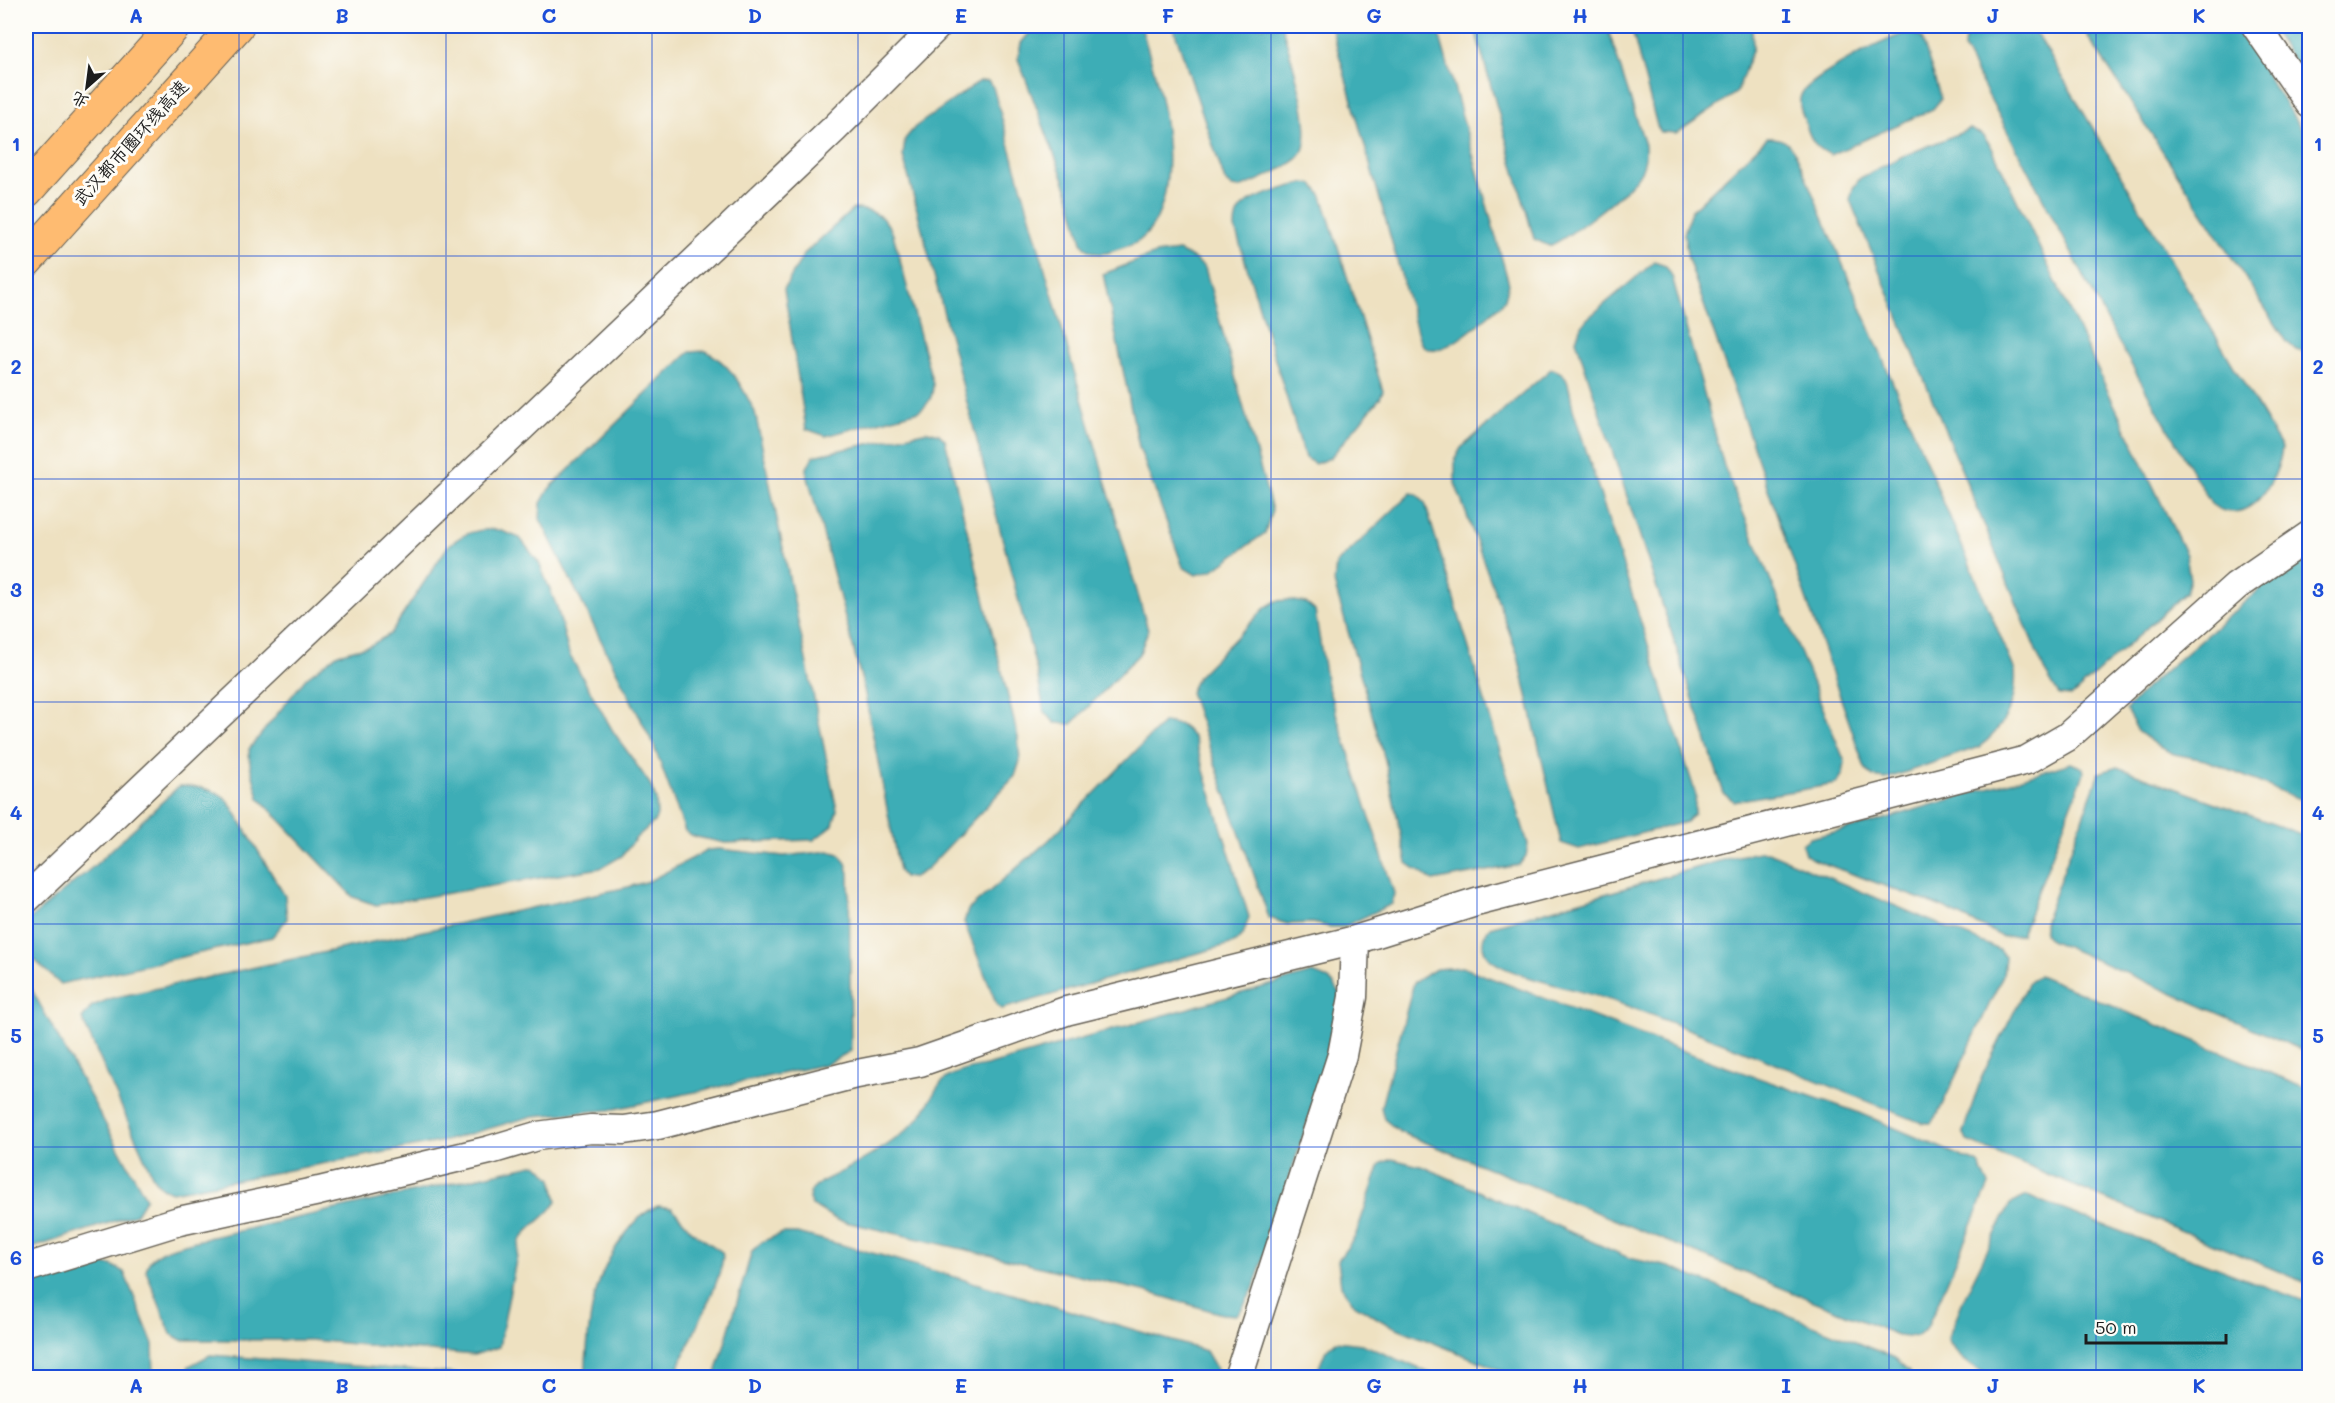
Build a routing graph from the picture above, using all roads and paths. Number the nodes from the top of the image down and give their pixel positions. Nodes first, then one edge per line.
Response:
1 (174, 26) edge
2 (237, 26) edge
3 (937, 26) edge
4 (2256, 26) edge
5 (2310, 104) edge
6 (26, 191) edge
7 (26, 261) edge
8 (2310, 535) edge
9 (26, 899) edge
10 (1355, 940) junction
11 (26, 1268) edge
12 (1238, 1377) edge

1 - 6 highway
2 - 7 highway, 武汉都市圈环线高速
3 - 9 street
4 - 5 street
8 - 10 street
10 - 11 street
10 - 12 street

